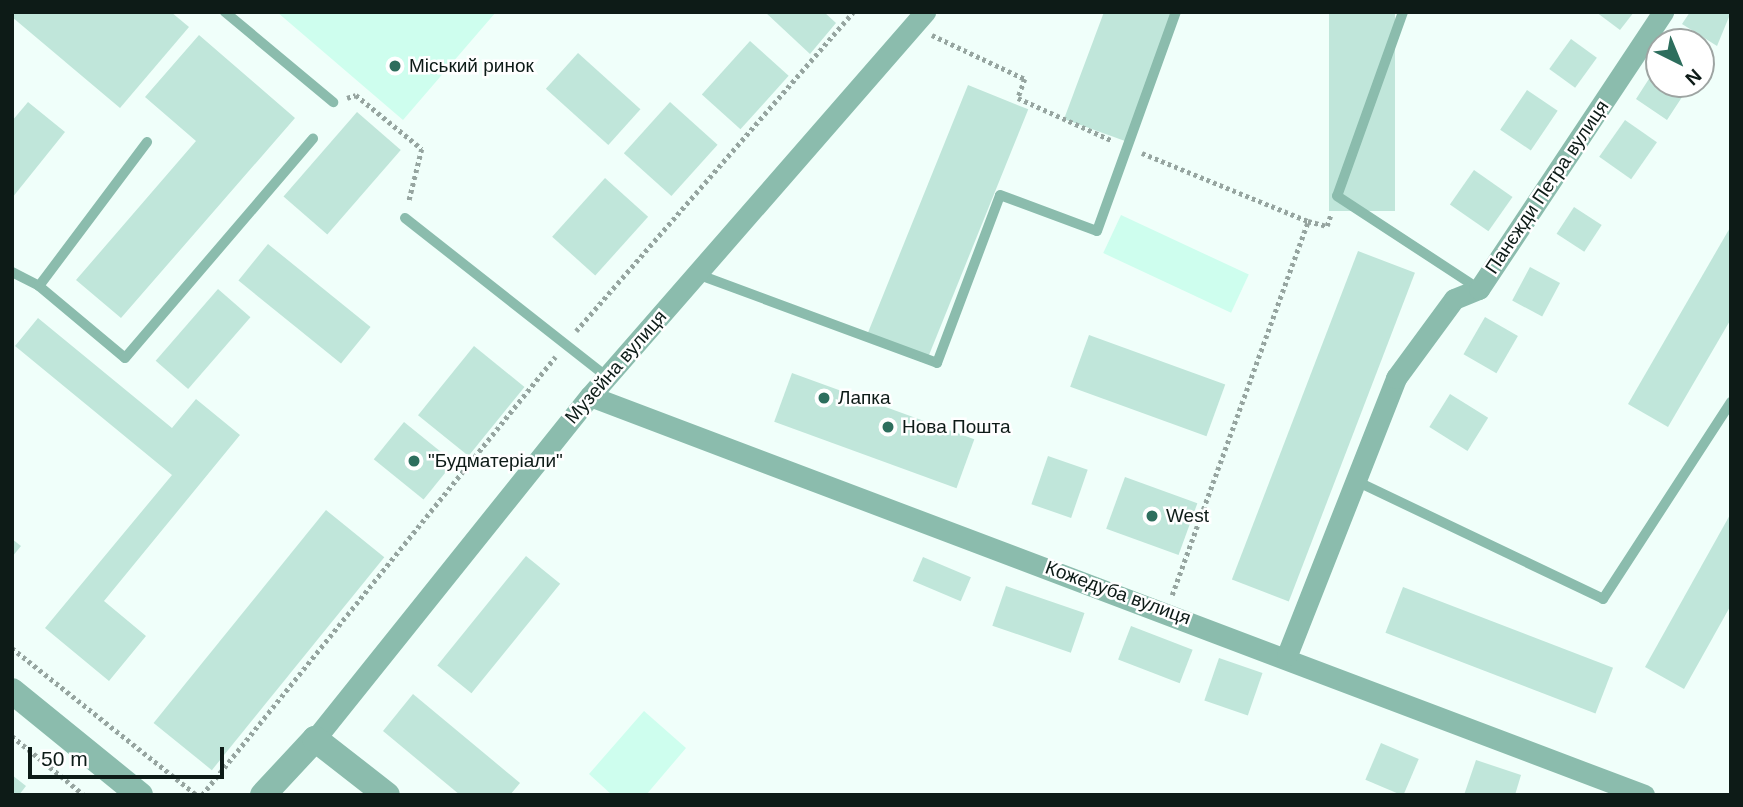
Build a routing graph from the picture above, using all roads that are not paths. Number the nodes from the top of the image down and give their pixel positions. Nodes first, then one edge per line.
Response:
1 (225, 12) edge
2 (1176, 12) edge
3 (1404, 12) edge
4 (1662, 12) edge
5 (919, 19) edge
6 (333, 103) road end
7 (313, 139) dead end
8 (147, 142) dead end
9 (405, 218) road end
10 (12, 272) edge
11 (697, 274) junction
12 (39, 286) junction
13 (1479, 289) junction
14 (607, 377) junction
15 (590, 396) junction
16 (1731, 402) edge
17 (1354, 480) junction
18 (1287, 655) junction
19 (12, 691) edge
20 (315, 739) junction
21 (140, 795) edge
22 (263, 795) edge
23 (387, 795) edge
24 (1644, 795) edge

1 - 6 lane
2 - 11 lane
3 - 13 lane
4 - 13 street, Панєжди Петра вулиця
5 - 11 street, Музейна вулиця
7 - 12 lane
8 - 12 lane
9 - 14 lane
10 - 12 lane
11 - 14 street, Музейна вулиця
13 - 17 street, Панєжди Петра вулиця
14 - 15 street, Музейна вулиця
15 - 18 street, Кожедуба вулиця
15 - 20 street, Музейна вулиця
16 - 17 lane
17 - 18 street, Панєжди Петра вулиця
18 - 24 street, Кожедуба вулиця
19 - 21 street
20 - 22 street, Музейна вулиця
20 - 23 street

